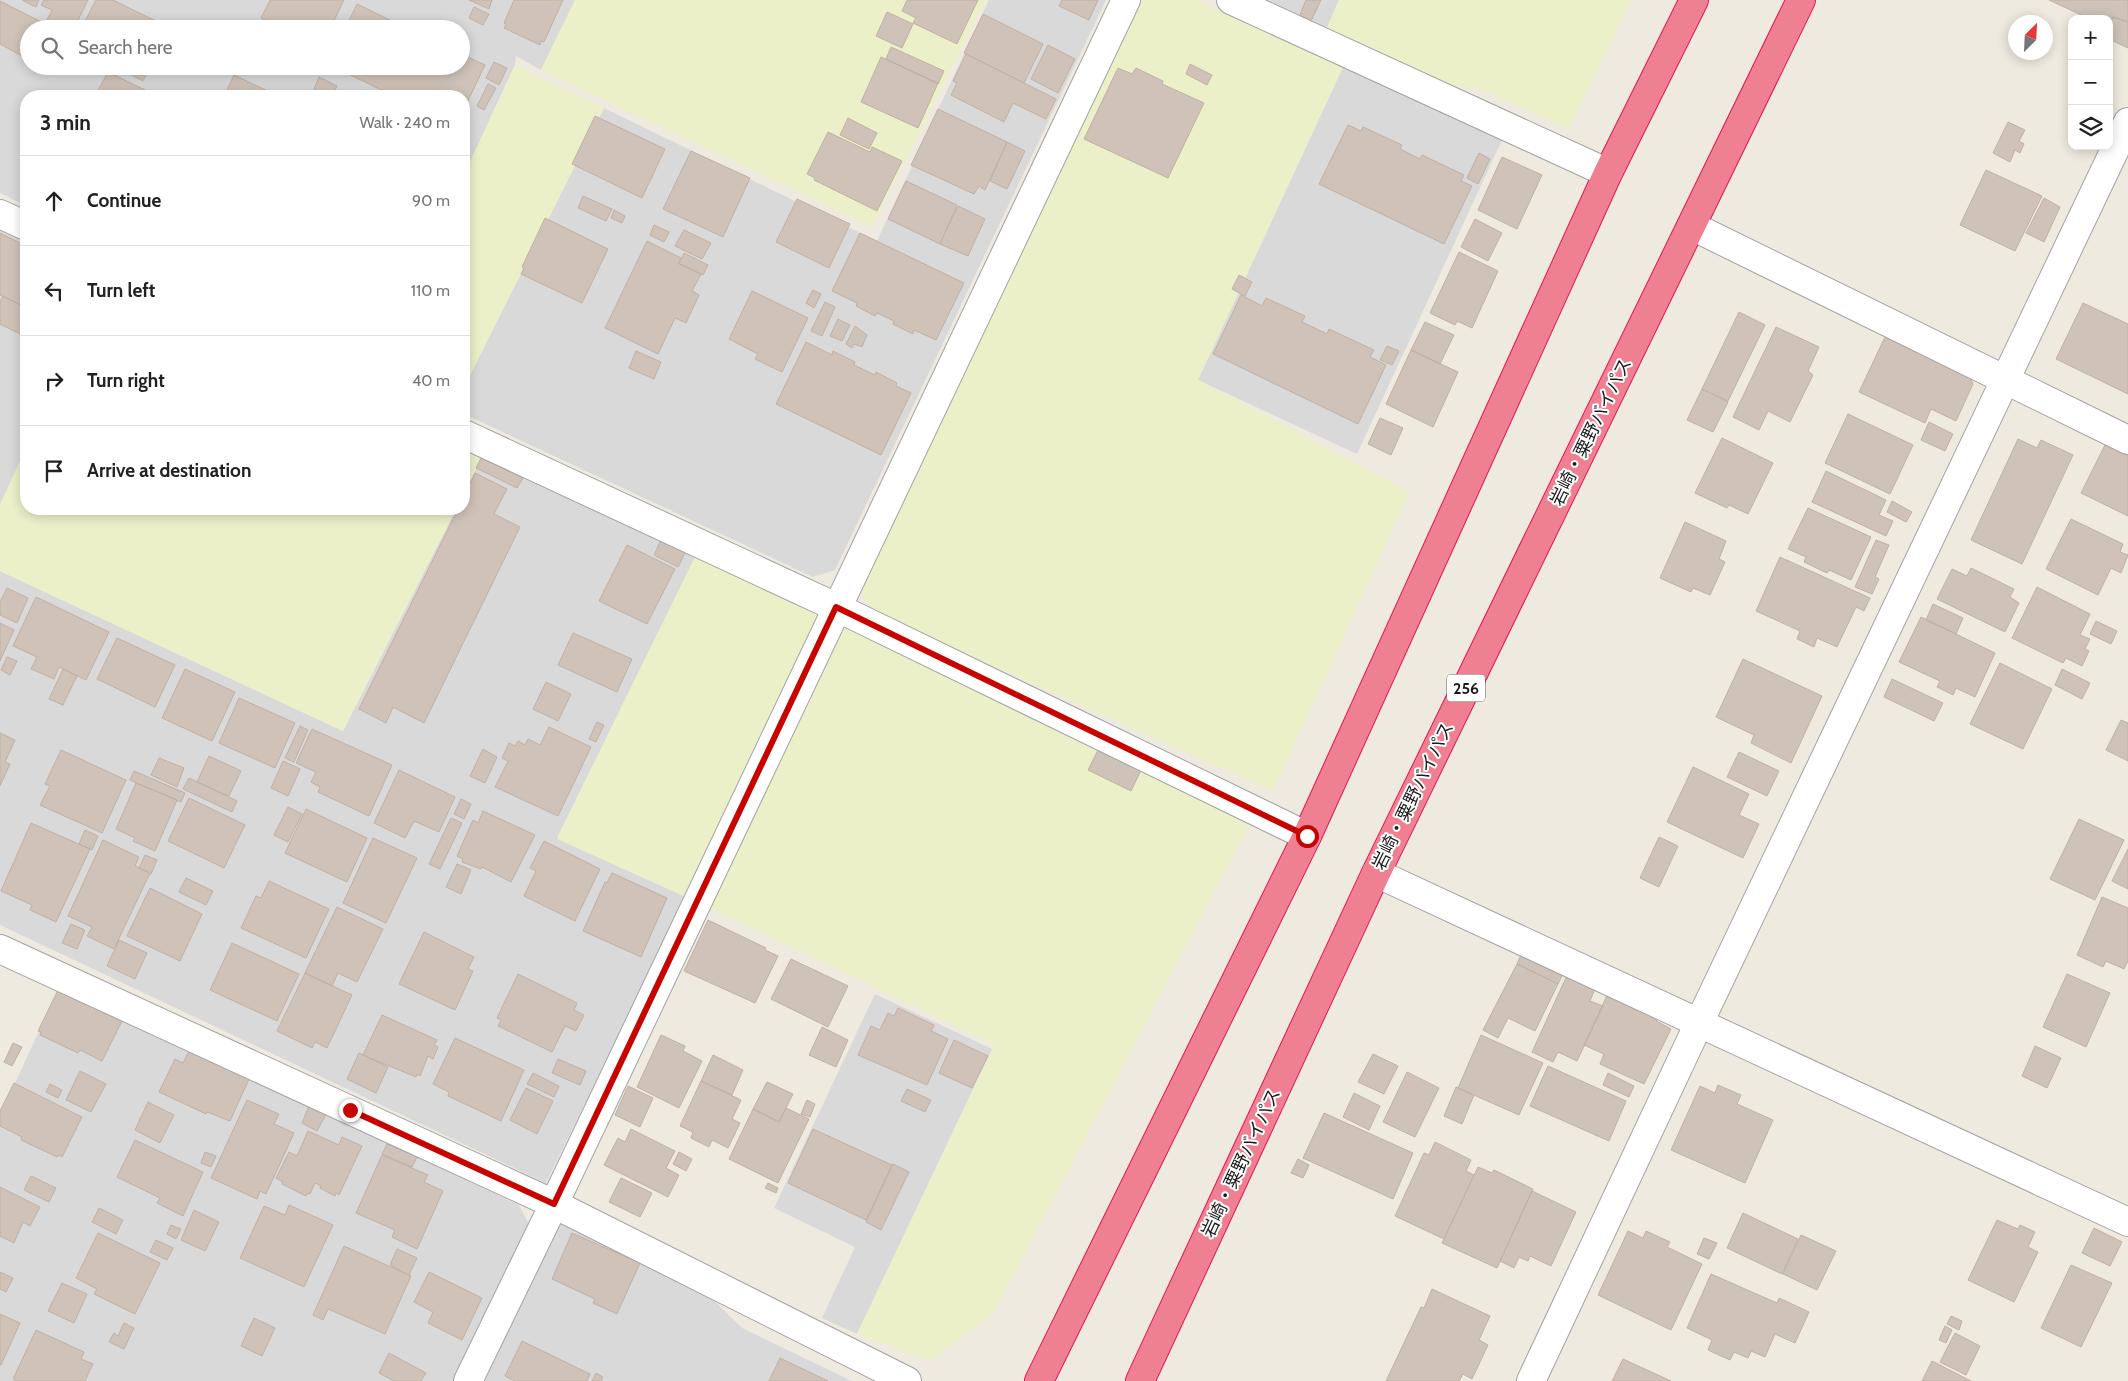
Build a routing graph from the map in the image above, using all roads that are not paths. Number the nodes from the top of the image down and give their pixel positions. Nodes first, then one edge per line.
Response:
1 (1126, 0) edge
2 (1231, 0) edge
3 (1694, 0) edge
4 (1802, 0) edge
5 (2128, 122) edge
6 (1608, 173) junction
7 (0, 214) edge
8 (20, 223) edge
9 (1692, 226) junction
10 (2006, 382) junction
11 (470, 437) edge
12 (2128, 440) edge
13 (836, 607) junction
14 (1307, 836) junction
15 (1376, 873) junction
16 (0, 949) edge
17 (1699, 1023) junction
18 (554, 1204) junction
19 (2128, 1222) edge
20 (468, 1381) edge
21 (907, 1381) edge
22 (1039, 1381) edge
23 (1140, 1381) edge
24 (1531, 1381) edge

1 - 13 street
2 - 6 street
3 - 6 highway
4 - 9 highway, 岩崎・粟野バイパス / 256
5 - 10 street
6 - 14 highway
7 - 8 street
9 - 10 street
9 - 15 highway, 岩崎・粟野バイパス / 256
10 - 12 street
10 - 17 street
11 - 13 street
13 - 14 street
13 - 18 street
14 - 22 highway
15 - 17 street
15 - 23 highway, 岩崎・粟野バイパス / 256
16 - 18 street
17 - 19 street
17 - 24 street
18 - 20 street
18 - 21 street

